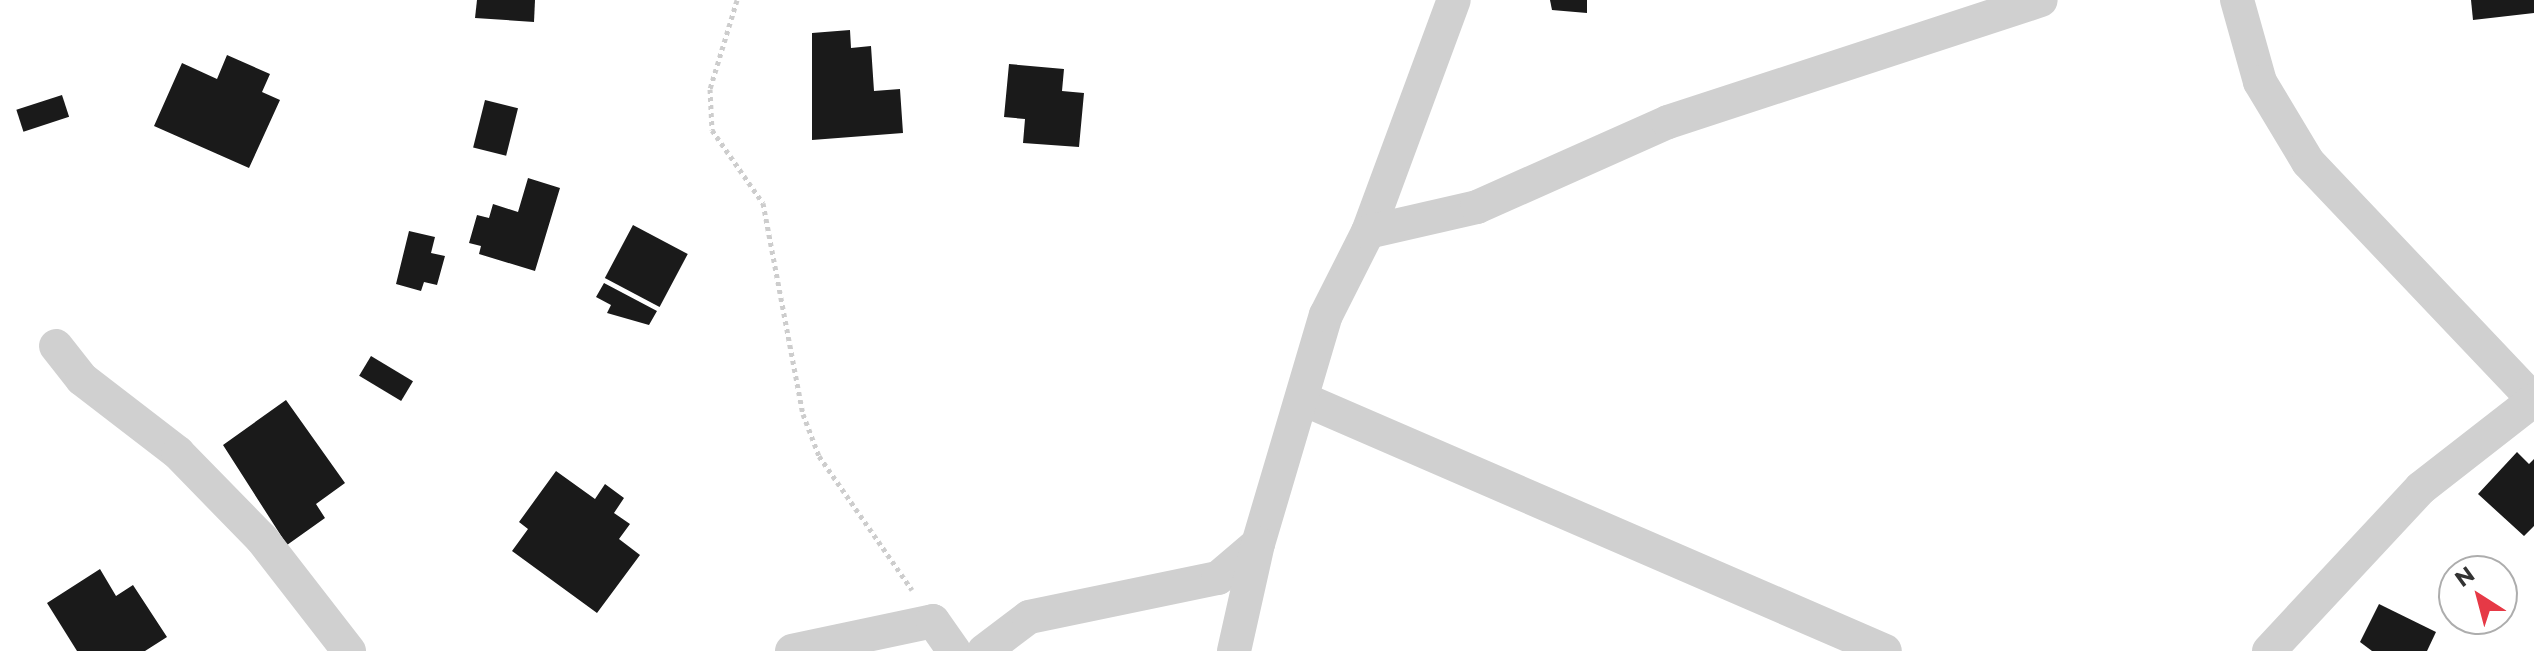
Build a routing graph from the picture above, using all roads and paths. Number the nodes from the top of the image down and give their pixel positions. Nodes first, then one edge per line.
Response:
1 (737, 0) edge
2 (1454, 0) edge
3 (2041, 0) edge
4 (2237, 0) edge
5 (1368, 232) junction
6 (56, 346) dead end
7 (1303, 399) junction
8 (2534, 400) edge
9 (1258, 544) junction
10 (933, 621) junction
11 (349, 651) edge
12 (792, 651) edge
13 (954, 651) edge
14 (984, 651) edge
15 (1234, 651) edge
16 (1885, 651) edge
17 (2269, 651) edge

1 - 10 path
2 - 5 street
3 - 5 street
4 - 8 street
5 - 7 street
6 - 11 street
7 - 9 street
7 - 16 street
8 - 17 street
9 - 14 street
9 - 15 street
10 - 12 street
10 - 13 street

